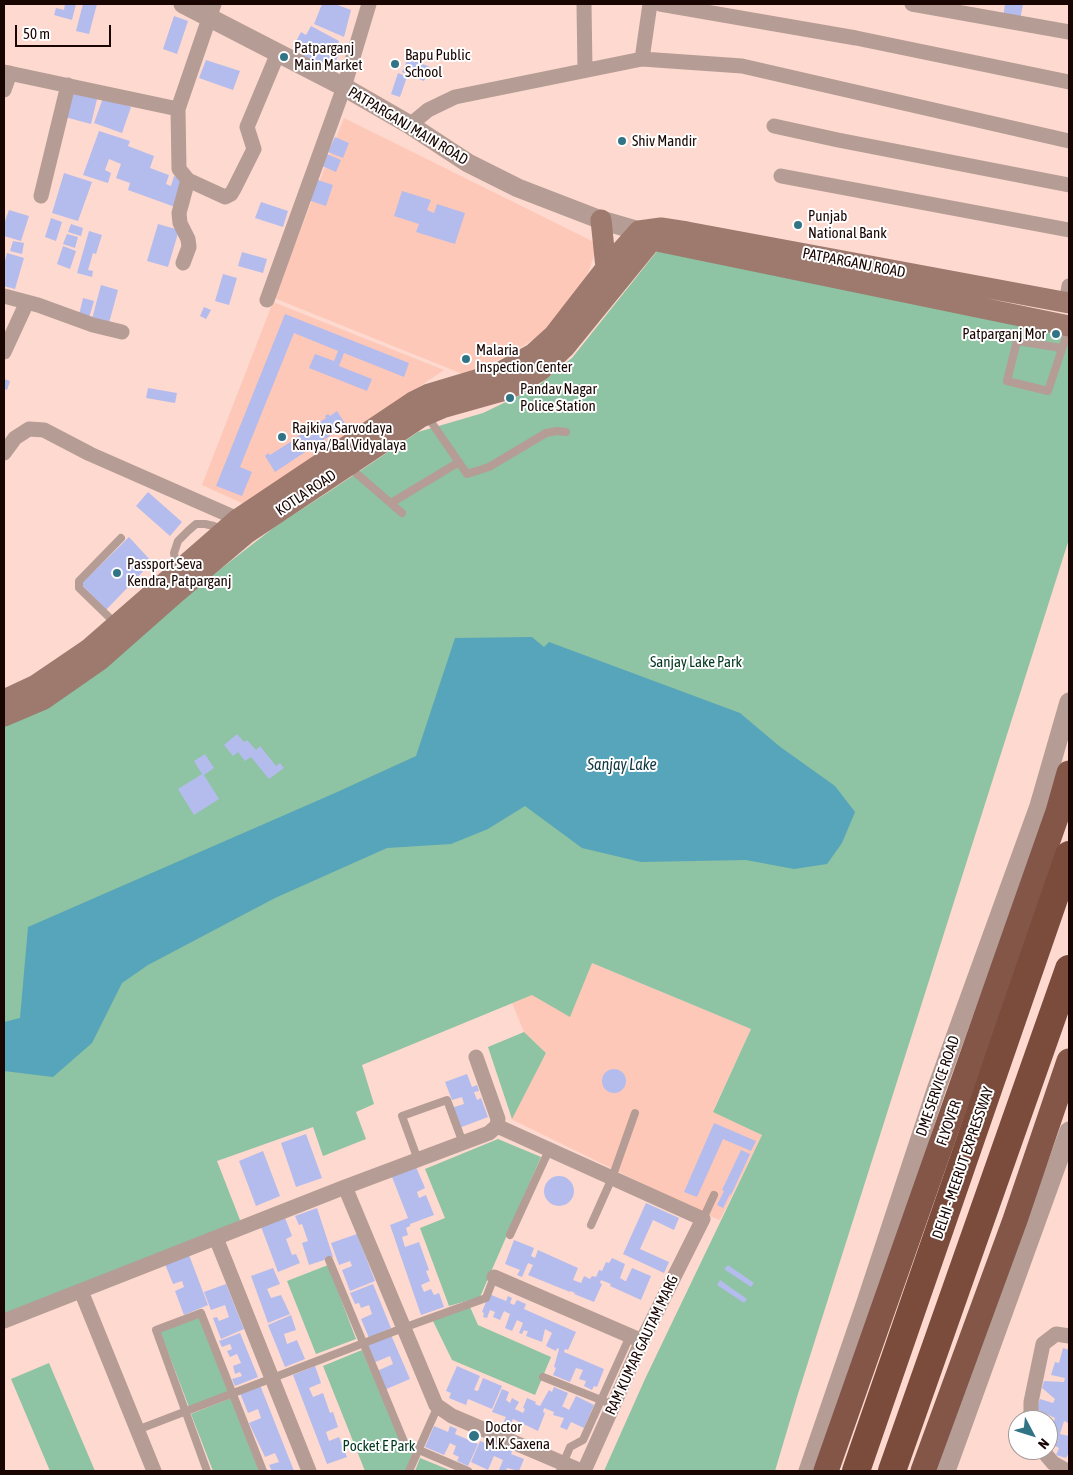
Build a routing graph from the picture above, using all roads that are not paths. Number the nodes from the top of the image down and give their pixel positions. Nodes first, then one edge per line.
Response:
1 (183, 4) edge
2 (369, 4) edge
3 (584, 4) edge
4 (650, 4) edge
5 (660, 4) edge
6 (912, 4) edge
7 (212, 11) edge
8 (1069, 32) edge
9 (278, 53) junction
10 (642, 59) junction
11 (586, 70) junction
12 (7, 73) edge
13 (1069, 82) edge
14 (68, 85) junction
15 (344, 87) junction
16 (4, 90) edge
17 (178, 109) junction
18 (410, 125) junction
19 (774, 126) dead end
20 (1069, 141) edge
21 (781, 176) dead end
22 (188, 180) junction
23 (1069, 186) edge
24 (41, 196) dead end
25 (602, 220) junction
26 (1069, 230) edge
27 (646, 236) junction
28 (183, 263) dead end
29 (606, 268) junction
30 (4, 296) edge
31 (1068, 297) edge
32 (267, 300) dead end
33 (27, 302) junction
34 (1069, 327) edge
35 (122, 332) dead end
36 (1061, 348) junction
37 (4, 352) edge
38 (426, 414) junction
39 (566, 432) dead end
40 (4, 453) edge
41 (459, 462) junction
42 (347, 465) junction
43 (391, 503) junction
44 (402, 513) dead end
45 (231, 525) junction
46 (121, 538) dead end
47 (117, 625) junction
48 (5, 702) edge
49 (1069, 702) edge
50 (1069, 773) edge
51 (1048, 809) junction
52 (1069, 855) edge
53 (1069, 969) edge
54 (476, 1058) dead end
55 (1068, 1069) edge
56 (635, 1113) dead end
57 (497, 1126) junction
58 (1069, 1131) edge
59 (463, 1143) junction
60 (549, 1150) junction
61 (418, 1160) junction
62 (612, 1178) junction
63 (345, 1187) junction
64 (714, 1195) dead end
65 (703, 1219) junction
66 (591, 1225) dead end
67 (510, 1235) dead end
68 (216, 1238) junction
69 (329, 1260) dead end
70 (494, 1277) joint
71 (81, 1291) junction
72 (4, 1321) edge
73 (403, 1328) junction
74 (1069, 1336) edge
75 (636, 1339) junction
76 (363, 1343) junction
77 (543, 1376) dead end
78 (272, 1378) junction
79 (232, 1393) junction
80 (607, 1403) junction
81 (438, 1406) junction
82 (1031, 1410) edge
83 (185, 1411) junction
84 (137, 1430) junction
85 (418, 1450) junction
86 (1050, 1460) edge
87 (562, 1468) edge
88 (154, 1471) edge
89 (207, 1471) edge
90 (262, 1471) edge
91 (309, 1471) edge
92 (409, 1471) edge
93 (468, 1471) edge
94 (582, 1471) edge
95 (808, 1471) edge
96 (826, 1471) edge
97 (856, 1471) edge
98 (892, 1471) edge
99 (923, 1471) edge
100 (946, 1471) edge
101 (1067, 1471) edge

1 - 7 street, PATPARGANJ MAIN ROAD
2 - 15 street
3 - 11 street
4 - 10 street
5 - 13 street
6 - 8 street
7 - 9 street, PATPARGANJ MAIN ROAD
7 - 17 street
9 - 15 street, PATPARGANJ MAIN ROAD
9 - 22 street
10 - 11 street
10 - 20 street
11 - 18 street
12 - 14 street
12 - 16 street
14 - 17 street
14 - 24 street
15 - 18 street, PATPARGANJ MAIN ROAD
15 - 32 street
17 - 22 street
18 - 25 street, PATPARGANJ MAIN ROAD
19 - 23 street
21 - 26 street
22 - 28 street
25 - 27 street, PATPARGANJ MAIN ROAD
25 - 29 main road
27 - 29 main road, KOTLA ROAD
27 - 31 main road, PATPARGANJ ROAD
27 - 34 main road, PATPARGANJ ROAD
27 - 38 main road, KOTLA ROAD
29 - 45 main road, KOTLA ROAD
30 - 33 street
33 - 35 street
33 - 37 street
34 - 36 lane
36 - 36 lane
38 - 41 lane
38 - 42 main road, KOTLA ROAD
39 - 41 lane
40 - 45 street
41 - 43 lane
42 - 43 lane
42 - 48 main road, KOTLA ROAD
43 - 44 lane
45 - 47 main road, KOTLA ROAD
46 - 47 lane
47 - 48 main road, KOTLA ROAD
49 - 51 street, DME SERVICE ROAD
50 - 51 highway, FLYOVER
51 - 95 street, DME SERVICE ROAD
51 - 96 highway, FLYOVER
52 - 97 highway, DELHI - MEERUT EXPRESSWAY
53 - 98 highway
54 - 57 street
55 - 99 highway
56 - 62 lane
57 - 59 street
57 - 60 street
58 - 100 street
59 - 61 street
59 - 61 lane
60 - 62 street
60 - 67 lane
61 - 63 street
62 - 65 street
62 - 66 lane
63 - 68 street
63 - 73 street
64 - 65 lane
65 - 75 street, RAM KUMAR GAUTAM MARG
68 - 71 street
68 - 78 street
69 - 76 lane
70 - 73 lane
70 - 75 street
71 - 72 street
71 - 84 street
73 - 76 lane
73 - 81 street
74 - 82 street
75 - 80 street, RAM KUMAR GAUTAM MARG
76 - 78 lane
76 - 85 lane
77 - 80 lane
78 - 79 lane
78 - 91 street
79 - 83 lane
79 - 83 lane
79 - 90 lane
80 - 87 lane
80 - 94 street, RAM KUMAR GAUTAM MARG
81 - 85 lane
81 - 87 street
83 - 84 lane
83 - 89 lane
84 - 88 street
85 - 92 lane
85 - 93 lane
86 - 101 street
87 - 94 street

